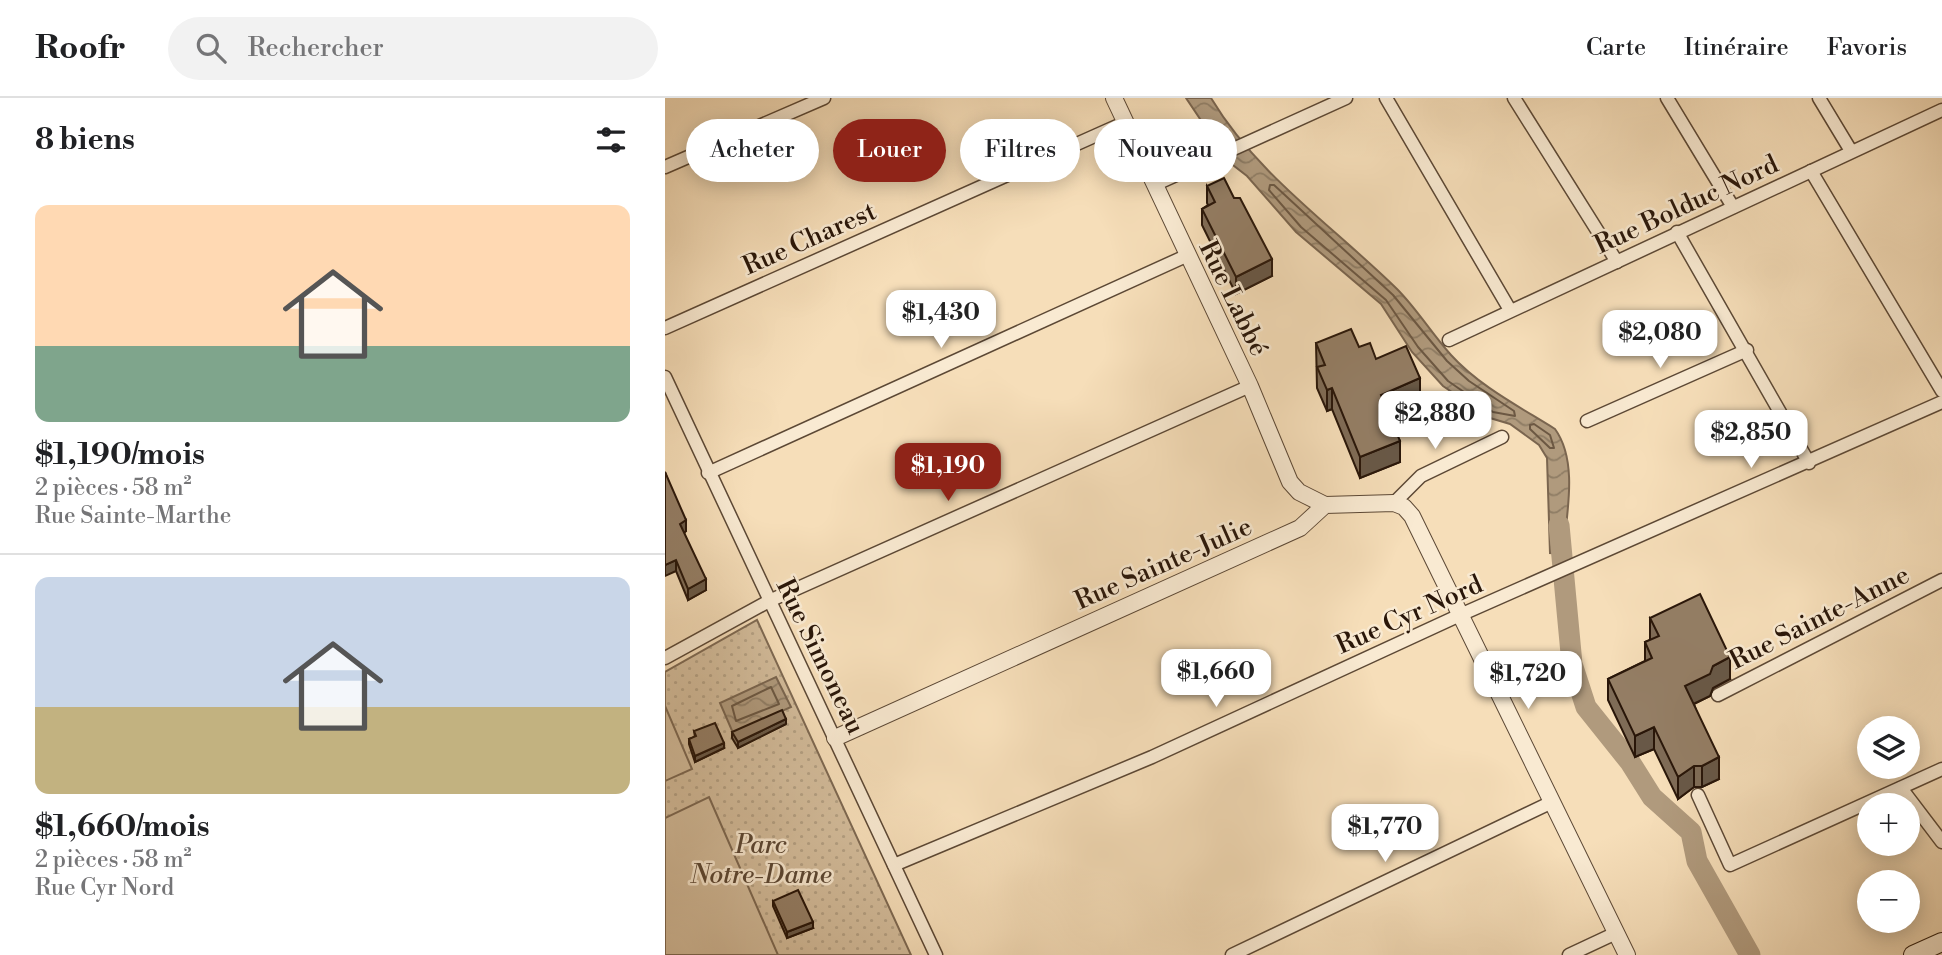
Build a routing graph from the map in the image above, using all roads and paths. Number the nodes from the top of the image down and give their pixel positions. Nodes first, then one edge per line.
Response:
1 (824, 98) edge
2 (1114, 98) edge
3 (1386, 98) edge
4 (1514, 98) edge
5 (1667, 98) edge
6 (1819, 98) edge
7 (1339, 99) edge
8 (1942, 110) edge
9 (1124, 119) edge
10 (1094, 136) edge
11 (1851, 151) junction
12 (665, 167) edge
13 (1811, 171) junction
14 (1153, 182) edge
15 (1154, 185) junction
16 (1733, 207) junction
17 (1677, 232) junction
18 (1187, 256) junction
19 (1617, 262) junction
20 (1510, 310) junction
21 (665, 328) edge
22 (1449, 340) dead end
23 (1747, 350) junction
24 (665, 377) edge
25 (1250, 386) junction
26 (1942, 391) edge
27 (1942, 402) edge
28 (1587, 421) dead end
29 (1502, 436) dead end
30 (1808, 463) junction
31 (708, 473) junction
32 (1394, 503) junction
33 (1325, 505) junction
34 (1942, 580) edge
35 (769, 601) junction
36 (1460, 615) junction
37 (665, 658) edge
38 (1718, 695) dead end
39 (835, 738) junction
40 (1942, 769) edge
41 (1902, 788) junction
42 (1697, 796) dead end
43 (1552, 802) junction
44 (1942, 842) edge
45 (894, 865) junction
46 (1616, 933) junction
47 (1942, 942) edge
48 (936, 955) edge
49 (1232, 955) edge
50 (1569, 955) edge
51 (1627, 955) edge
52 (1913, 955) edge

1 - 12 street
2 - 9 street, Rue Labbé
3 - 20 street
4 - 19 street
5 - 16 street
6 - 11 street
7 - 15 street
8 - 11 street, Rue Bolduc Nord
10 - 21 street, Rue Charest
11 - 13 street, Rue Bolduc Nord
13 - 16 street, Rue Bolduc Nord
13 - 26 street
14 - 15 street, Rue Labbé
15 - 18 street, Rue Labbé
16 - 17 street, Rue Bolduc Nord
17 - 19 street, Rue Bolduc Nord
17 - 23 street
18 - 25 street, Rue Labbé
18 - 31 street
19 - 20 street, Rue Bolduc Nord
20 - 22 street, Rue Bolduc Nord
23 - 28 street
23 - 30 street
24 - 31 street, Rue Simoneau
25 - 33 street, Rue Labbé
25 - 35 street
27 - 30 street, Rue Cyr Nord
29 - 32 street
30 - 36 street, Rue Cyr Nord
31 - 35 street, Rue Simoneau
32 - 33 street
32 - 36 street
33 - 39 street, Rue Sainte-Julie
34 - 38 street, Rue Sainte-Anne
35 - 37 street
35 - 39 street, Rue Simoneau
36 - 43 street
36 - 45 street, Rue Cyr Nord
39 - 45 street, Rue Simoneau
40 - 41 street
41 - 42 street
41 - 44 street
43 - 46 street
43 - 49 street
45 - 48 street, Rue Simoneau
46 - 50 street
46 - 51 street
47 - 52 main road

